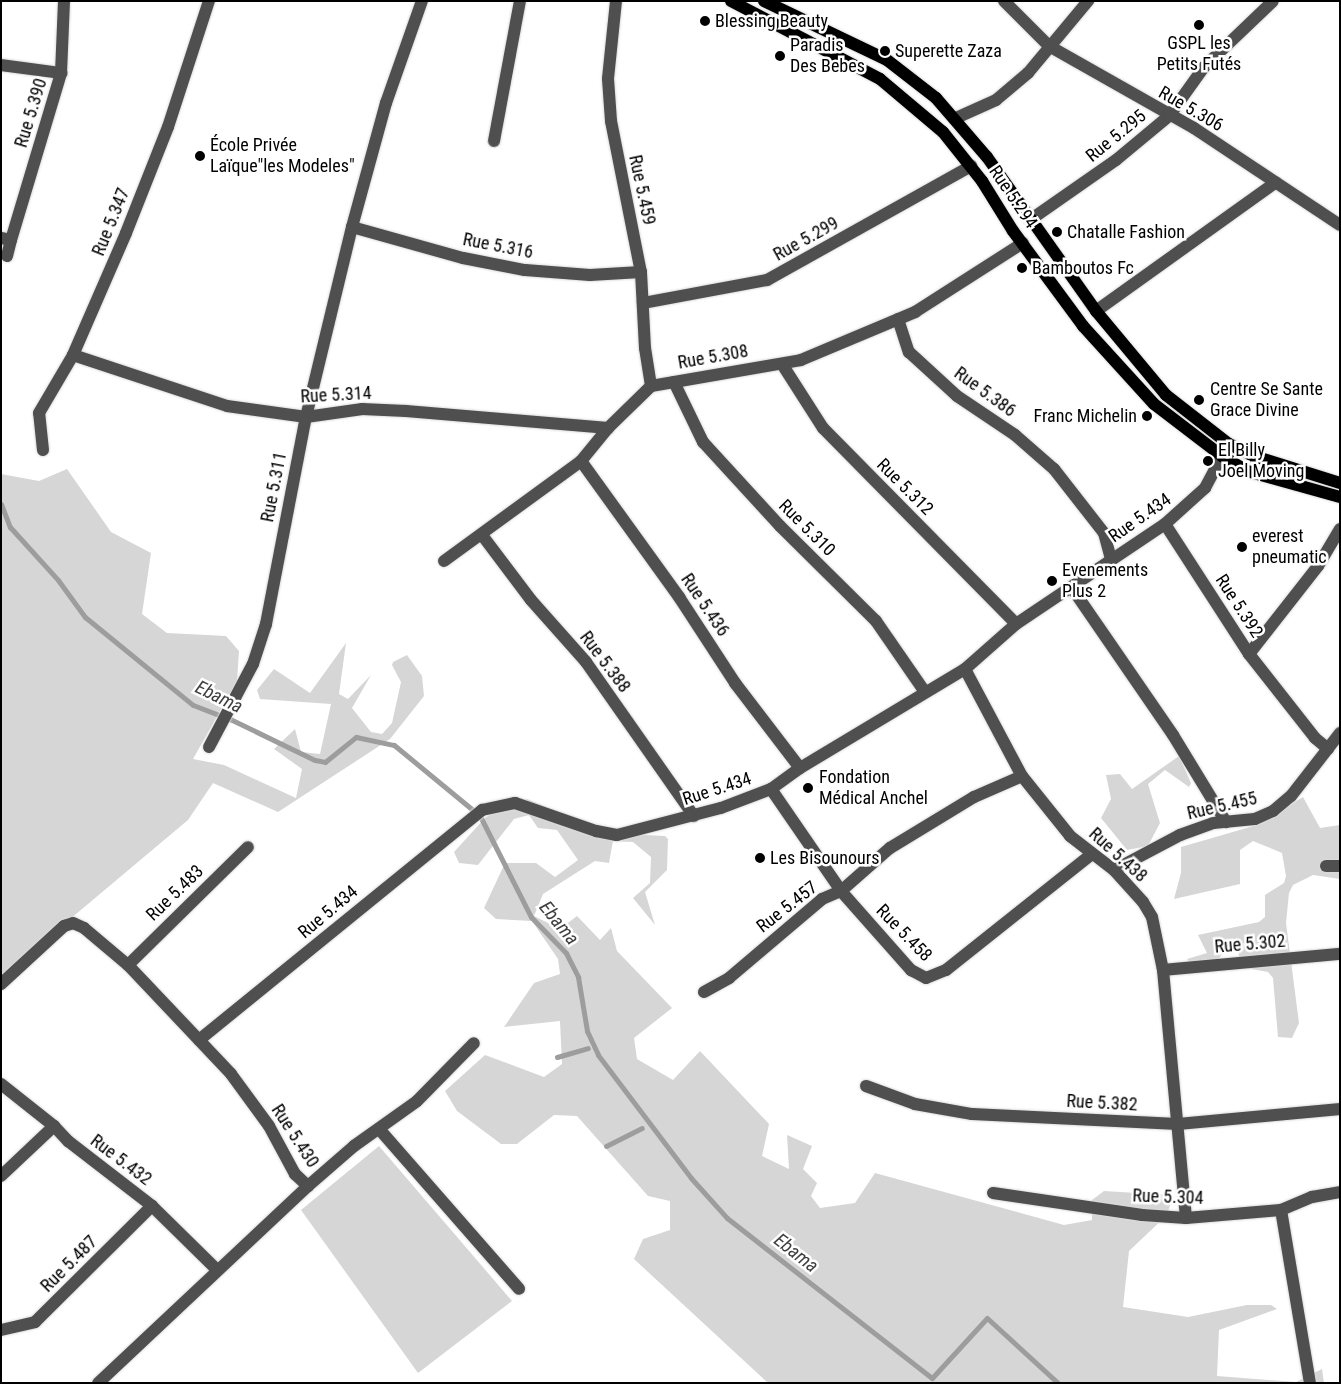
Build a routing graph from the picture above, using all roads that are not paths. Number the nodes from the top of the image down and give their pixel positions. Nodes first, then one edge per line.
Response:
1 (64, 1) edge
2 (210, 1) edge
3 (422, 1) edge
4 (520, 1) edge
5 (616, 1) edge
6 (731, 1) edge
7 (1004, 1) edge
8 (1088, 1) edge
9 (1273, 1) edge
10 (771, 3) edge
11 (1049, 46) junction
12 (1, 65) edge
13 (61, 73) junction
14 (1169, 116) junction
15 (956, 118) junction
16 (494, 141) dead end
17 (971, 166) junction
18 (1276, 182) junction
19 (1030, 220) junction
20 (1340, 225) edge
21 (352, 226) junction
22 (6, 239) edge
23 (1023, 243) junction
24 (7, 256) dead end
25 (641, 272) junction
26 (643, 303) junction
27 (1096, 311) junction
28 (898, 319) junction
29 (73, 355) junction
30 (782, 364) junction
31 (674, 382) junction
32 (651, 386) junction
33 (306, 417) junction
34 (608, 428) junction
35 (43, 450) dead end
36 (1222, 456) junction
37 (581, 461) junction
38 (1340, 483) edge
39 (1340, 497) edge
40 (1165, 524) junction
41 (1340, 529) edge
42 (482, 535) junction
43 (1111, 560) junction
44 (444, 561) dead end
45 (1072, 588) junction
46 (1016, 624) junction
47 (1249, 654) junction
48 (964, 669) junction
49 (925, 692) junction
50 (1340, 733) edge
51 (209, 747) dead end
52 (1328, 749) junction
53 (800, 768) junction
54 (1022, 776) junction
55 (771, 789) junction
56 (694, 816) junction
57 (1226, 822) junction
58 (248, 847) dead end
59 (1092, 854) junction
60 (1326, 866) dead end
61 (1340, 866) edge
62 (1114, 870) junction
63 (841, 891) junction
64 (1340, 954) edge
65 (128, 965) junction
66 (1163, 970) junction
67 (1, 984) edge
68 (704, 992) dead end
69 (199, 1040) junction
70 (474, 1043) dead end
71 (1, 1084) edge
72 (866, 1086) dead end
73 (1340, 1109) edge
74 (1178, 1124) junction
75 (54, 1126) junction
76 (380, 1130) junction
77 (1, 1176) edge
78 (308, 1186) junction
79 (1340, 1192) edge
80 (993, 1193) dead end
81 (152, 1206) junction
82 (1281, 1210) junction
83 (1186, 1218) junction
84 (216, 1269) junction
85 (519, 1289) dead end
86 (1, 1330) edge
87 (98, 1383) edge
88 (1310, 1383) edge

1 - 13 street, Rue 5.390
2 - 29 street, Rue 5.347
3 - 21 street, Rue 5.311
4 - 16 street
5 - 25 street, Rue 5.459
6 - 17 main road, Rue 5.294
7 - 11 street, Rue 5.306
8 - 11 street
9 - 14 street, Rue 5.295
10 - 15 main road, Rue 5.294
11 - 14 street, Rue 5.306
11 - 15 street
12 - 13 street
13 - 22 street, Rue 5.390
14 - 18 street, Rue 5.306
14 - 19 street, Rue 5.295
15 - 19 main road, Rue 5.294
17 - 23 main road, Rue 5.294
17 - 26 street, Rue 5.299
18 - 20 street, Rue 5.306
18 - 27 street
19 - 27 main road, Rue 5.294
21 - 25 street, Rue 5.316
21 - 33 street, Rue 5.311
22 - 24 street, Rue 5.390
23 - 28 street, Rue 5.308
23 - 36 main road, Rue 5.294
25 - 26 street, Rue 5.459
26 - 32 street, Rue 5.459
27 - 38 main road, Rue 5.294
28 - 30 street, Rue 5.308
28 - 43 street, Rue 5.386
29 - 33 street, Rue 5.314
29 - 35 street, Rue 5.347
30 - 31 street, Rue 5.308
30 - 46 street, Rue 5.312
31 - 32 street, Rue 5.308
31 - 49 street, Rue 5.310
32 - 34 street
33 - 34 street, Rue 5.314
33 - 51 street, Rue 5.311
34 - 37 street
36 - 39 main road, Rue 5.294
36 - 40 street, Rue 5.434
37 - 42 street
37 - 53 street, Rue 5.436
40 - 43 street, Rue 5.434
40 - 47 street, Rue 5.392
41 - 47 street, Rue 5.392
42 - 44 street
42 - 56 street, Rue 5.388
43 - 45 street, Rue 5.434
45 - 46 street, Rue 5.434
45 - 57 street
46 - 48 street, Rue 5.434
47 - 52 street
48 - 49 street, Rue 5.434
48 - 54 street, Rue 5.438
49 - 53 street, Rue 5.434
50 - 52 street, Rue 5.455
52 - 57 street, Rue 5.455
53 - 55 street, Rue 5.434
54 - 59 street, Rue 5.438
54 - 63 street, Rue 5.457
55 - 56 street, Rue 5.434
55 - 63 street, Rue 5.458
56 - 69 street, Rue 5.434
57 - 62 street, Rue 5.455
58 - 65 street, Rue 5.483
59 - 62 street, Rue 5.438
59 - 63 street, Rue 5.458
60 - 61 street
62 - 66 street, Rue 5.438
63 - 68 street, Rue 5.457
64 - 66 street, Rue 5.302
65 - 67 street, Rue 5.430
65 - 69 street, Rue 5.430
66 - 74 street, Rue 5.438
69 - 78 street, Rue 5.430
70 - 76 street
71 - 75 street, Rue 5.432
72 - 74 street, Rue 5.382
73 - 74 street, Rue 5.382
74 - 83 street
75 - 77 street
75 - 81 street, Rue 5.432
76 - 78 street
76 - 85 street
78 - 84 street, Rue 5.430
79 - 82 street, Rue 5.304
80 - 83 street, Rue 5.304
81 - 84 street, Rue 5.432
81 - 86 street, Rue 5.487
82 - 83 street, Rue 5.304
82 - 88 street
84 - 87 street, Rue 5.430

